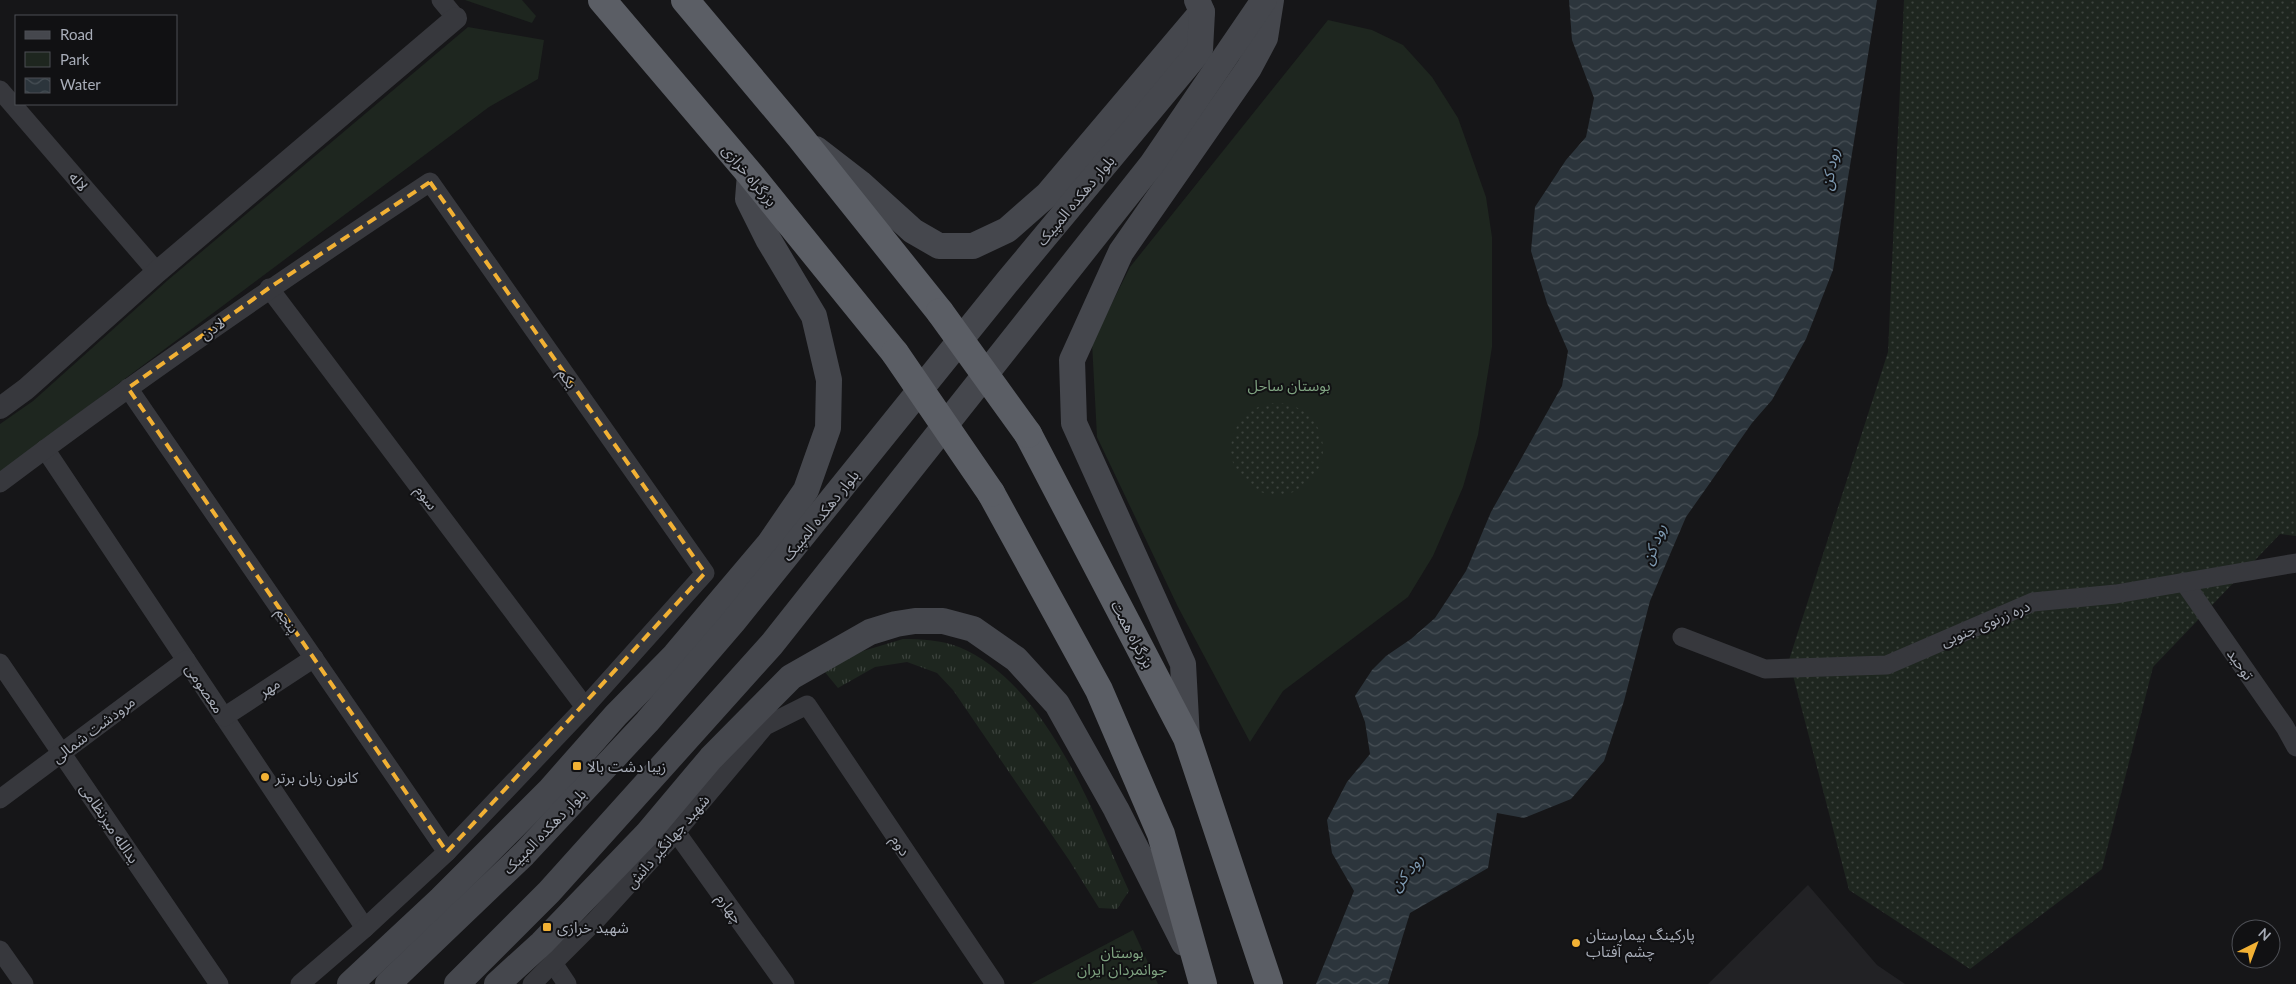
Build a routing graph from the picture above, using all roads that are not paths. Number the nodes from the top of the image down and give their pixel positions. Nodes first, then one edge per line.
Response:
1 (441, 0) edge
2 (602, 0) edge
3 (685, 0) edge
4 (1264, 0) edge
5 (1271, 0) edge
6 (1200, 6) edge
7 (456, 18) joint
8 (0, 90) edge
9 (800, 136) junction
10 (750, 174) junction
11 (430, 182) joint
12 (157, 272) junction
13 (269, 288) junction
14 (128, 388) junction
15 (0, 408) edge
16 (45, 449) junction
17 (0, 483) edge
18 (2296, 563) edge
19 (2184, 582) junction
20 (1682, 637) dead end
21 (314, 658) junction
22 (186, 660) junction
23 (0, 663) edge
24 (806, 705) joint
25 (585, 707) junction
26 (224, 717) junction
27 (1187, 738) junction
28 (2296, 747) edge
29 (62, 753) junction
30 (0, 799) edge
31 (676, 832) junction
32 (447, 852) junction
33 (365, 928) junction
34 (0, 950) edge
35 (553, 963) junction
36 (1201, 978) edge
37 (24, 984) edge
38 (219, 984) edge
39 (300, 984) edge
40 (350, 984) edge
41 (388, 984) edge
42 (457, 984) edge
43 (497, 984) edge
44 (532, 984) edge
45 (567, 984) edge
46 (785, 984) edge
47 (995, 984) edge
48 (1269, 984) edge

1 - 7 street
2 - 10 highway, بزرگراه خرازی
3 - 9 highway
4 - 42 main road
5 - 27 main road
6 - 9 main road
6 - 41 main road, بلوار دهکده المپیک
7 - 12 street
8 - 12 street, لاله
9 - 27 highway, بزرگراه همت, bridge
10 - 36 highway, بزرگراه خرازی, bridge
10 - 40 main road
11 - 13 street, لادن
11 - 25 street, یکم
12 - 15 street
13 - 14 street, لادن
13 - 25 street, سوم
14 - 16 street, لادن
14 - 21 street, پنجم
16 - 17 street, لادن
16 - 22 street, معصومی
18 - 19 street, دره زرنوی جنوبی
19 - 20 street, دره زرنوی جنوبی
19 - 28 street, توحید
21 - 26 street, مهر
21 - 32 street, پنجم
22 - 26 street, معصومی
22 - 29 street, مرودشت شمالی
23 - 29 street, یدالله میرنظامی
24 - 31 street, شهید جهانگیر دانش
24 - 47 street, دوم
25 - 32 street
26 - 33 street, معصومی
27 - 48 highway, بزرگراه همت
29 - 30 street, مرودشت شمالی
29 - 38 street, یدالله میرنظامی
31 - 35 street, شهید جهانگیر دانش
31 - 46 street, چهارم
32 - 33 street
33 - 39 street
34 - 37 street
35 - 44 street, شهید جهانگیر دانش
35 - 45 street
36 - 43 main road

